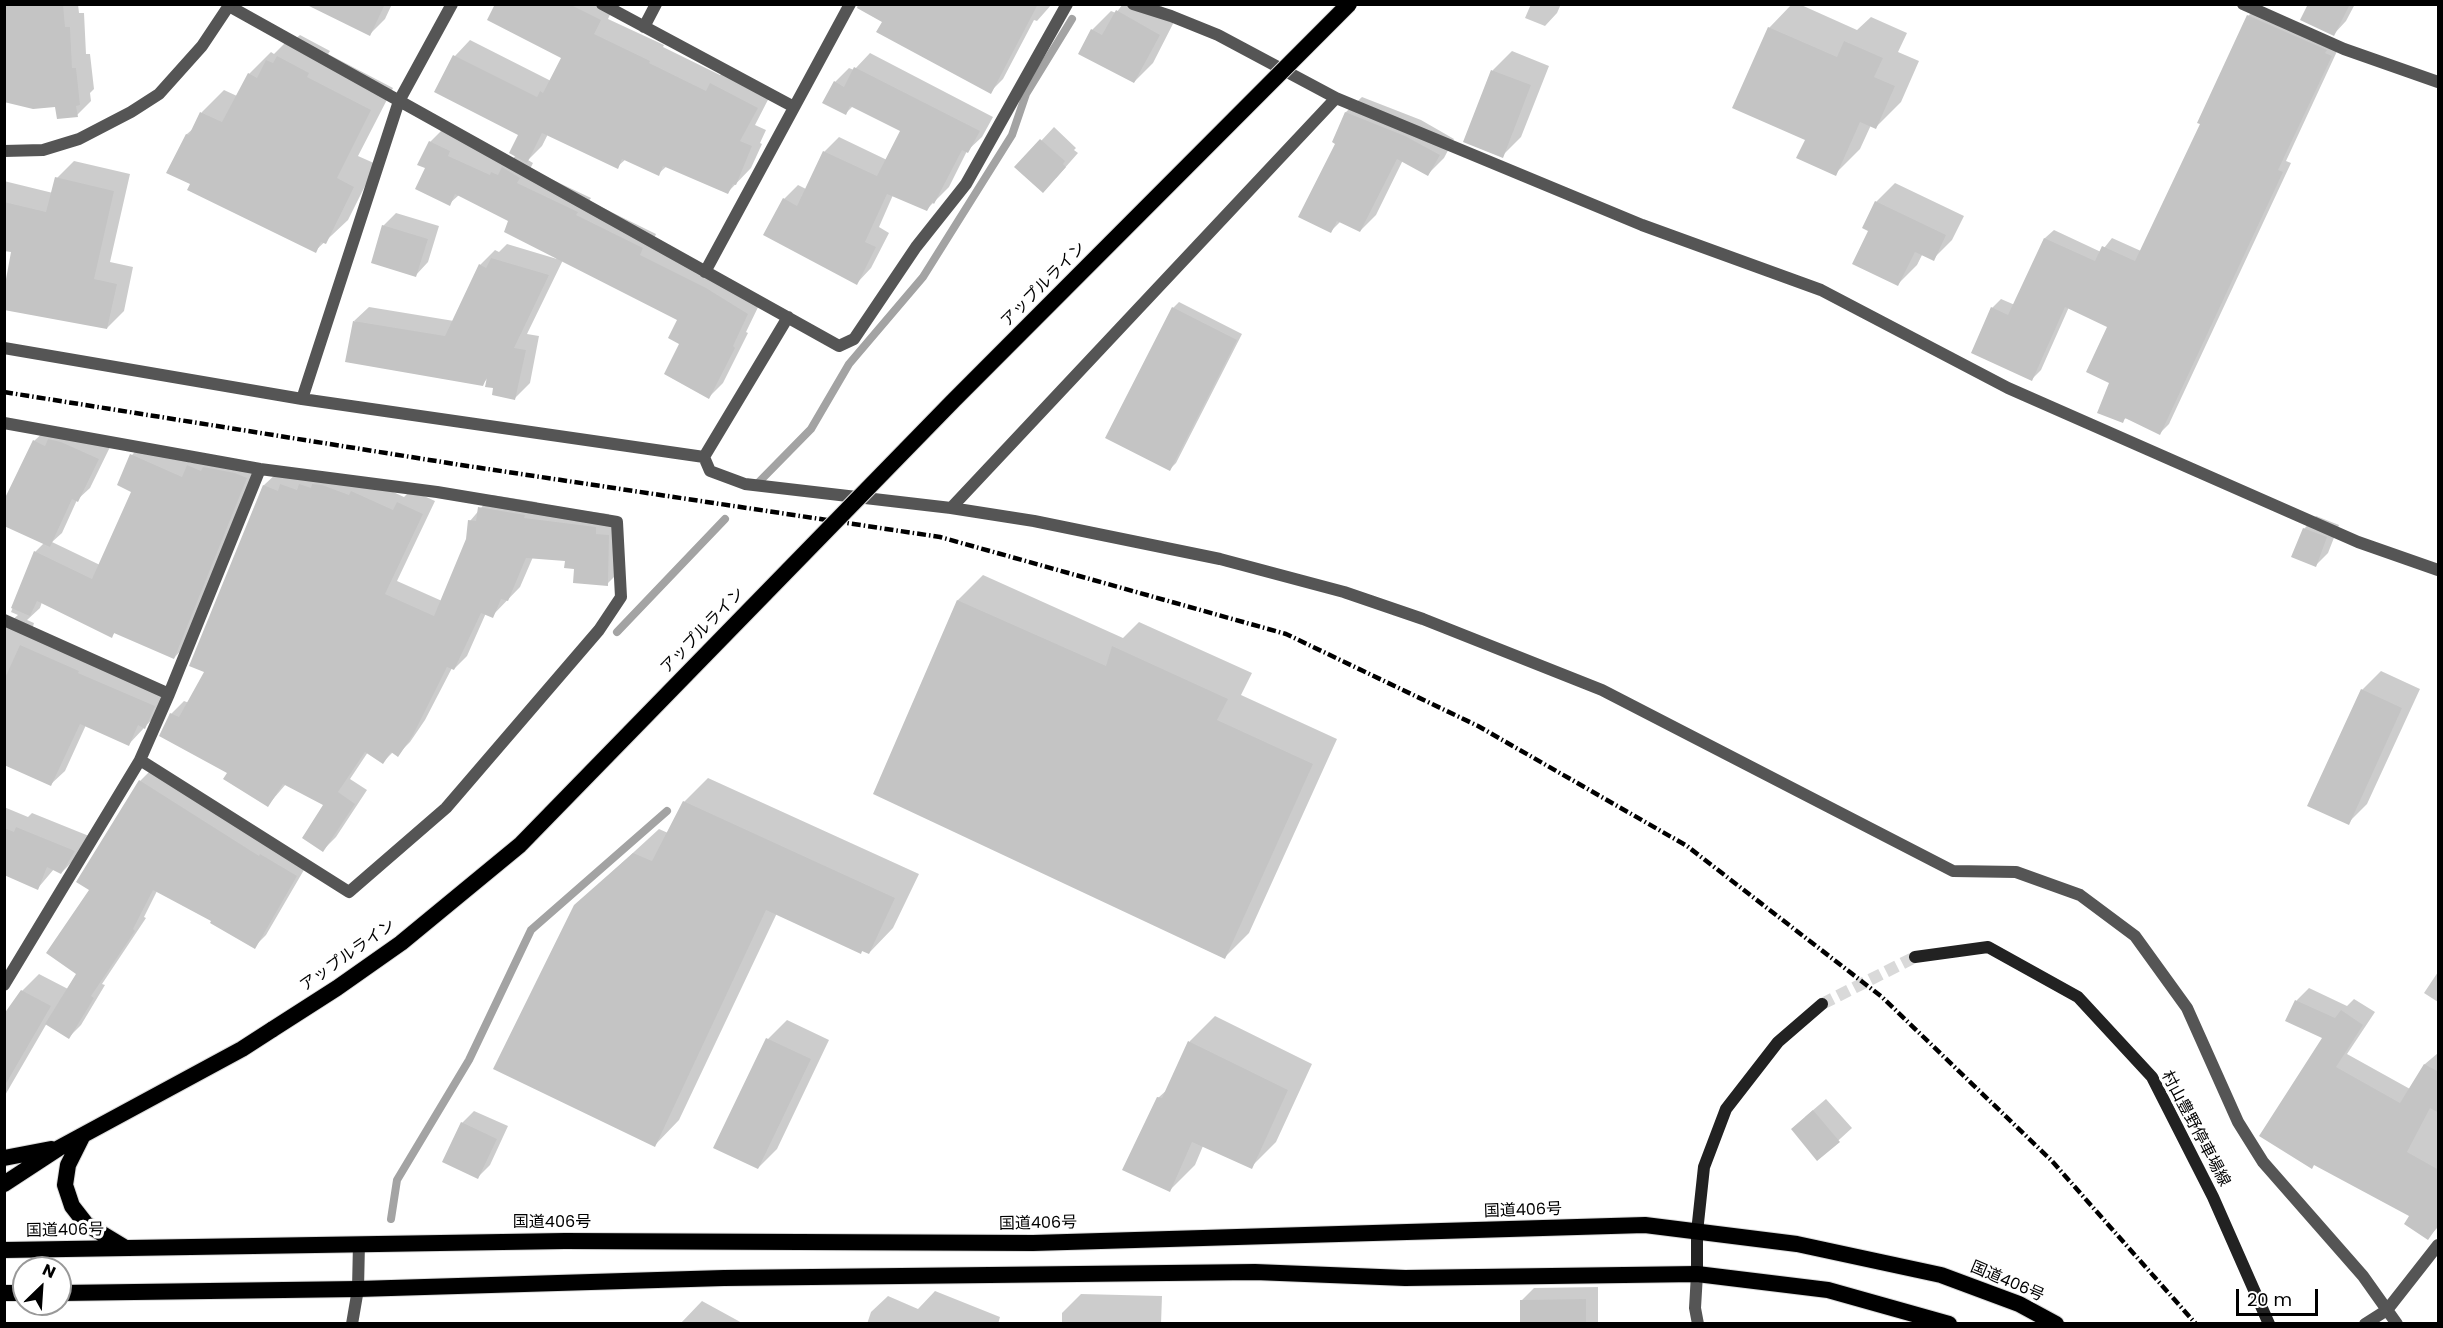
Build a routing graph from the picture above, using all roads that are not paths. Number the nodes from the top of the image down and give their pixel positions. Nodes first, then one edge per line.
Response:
1 (452, 4) edge
2 (602, 4) edge
3 (657, 4) edge
4 (850, 4) edge
5 (1067, 4) edge
6 (1133, 4) edge
7 (1349, 4) edge
8 (2243, 4) edge
9 (229, 5) edge
10 (644, 27) junction
11 (2439, 82) edge
12 (1336, 98) junction
13 (399, 101) junction
14 (795, 107) junction
15 (4, 151) edge
16 (705, 272) junction
17 (788, 317) junction
18 (4, 348) edge
19 (302, 399) junction
20 (4, 423) edge
21 (704, 457) junction
22 (260, 469) junction
23 (951, 508) junction
24 (2439, 570) edge
25 (4, 620) edge
26 (169, 694) junction
27 (140, 760) junction
28 (1915, 957) tunnel mouth
29 (4, 985) edge
30 (1822, 1004) tunnel mouth
31 (83, 1135) junction
32 (59, 1148) junction
33 (4, 1158) edge
34 (4, 1184) edge
35 (1697, 1232) junction
36 (359, 1244) junction
37 (2439, 1245) edge
38 (125, 1248) junction
39 (4, 1250) edge
40 (1697, 1274) junction
41 (358, 1289) junction
42 (72, 1293) edge
43 (2387, 1310) junction
44 (352, 1323) edge
45 (1698, 1323) edge
46 (1949, 1323) edge
47 (2056, 1323) edge
48 (2269, 1323) edge
49 (2365, 1323) edge
50 (2397, 1323) edge

1 - 13 street
2 - 10 street
3 - 10 street
4 - 14 street
5 - 17 street
6 - 12 street
7 - 31 highway, アップルライン, bridge
8 - 11 street
9 - 13 street
9 - 15 street
10 - 14 street
12 - 23 street
12 - 24 street
13 - 16 street
13 - 19 street
14 - 16 street
16 - 17 street
17 - 21 street
18 - 19 street
19 - 21 street
20 - 22 street
21 - 23 street
22 - 26 street
22 - 27 street
23 - 43 street
25 - 26 street
26 - 27 street
27 - 29 street
28 - 48 main road, 村山豊野停車場線
30 - 35 main road
31 - 32 highway, アップルライン
31 - 38 highway
32 - 33 highway
32 - 34 highway, アップルライン
35 - 36 highway, 国道406号
35 - 40 main road
35 - 47 highway, 国道406号
36 - 38 highway, 国道406号
36 - 41 street
37 - 43 street
38 - 39 highway, 国道406号
40 - 41 highway
40 - 45 street
40 - 46 highway
41 - 42 highway
41 - 44 street
43 - 49 street
43 - 50 street

